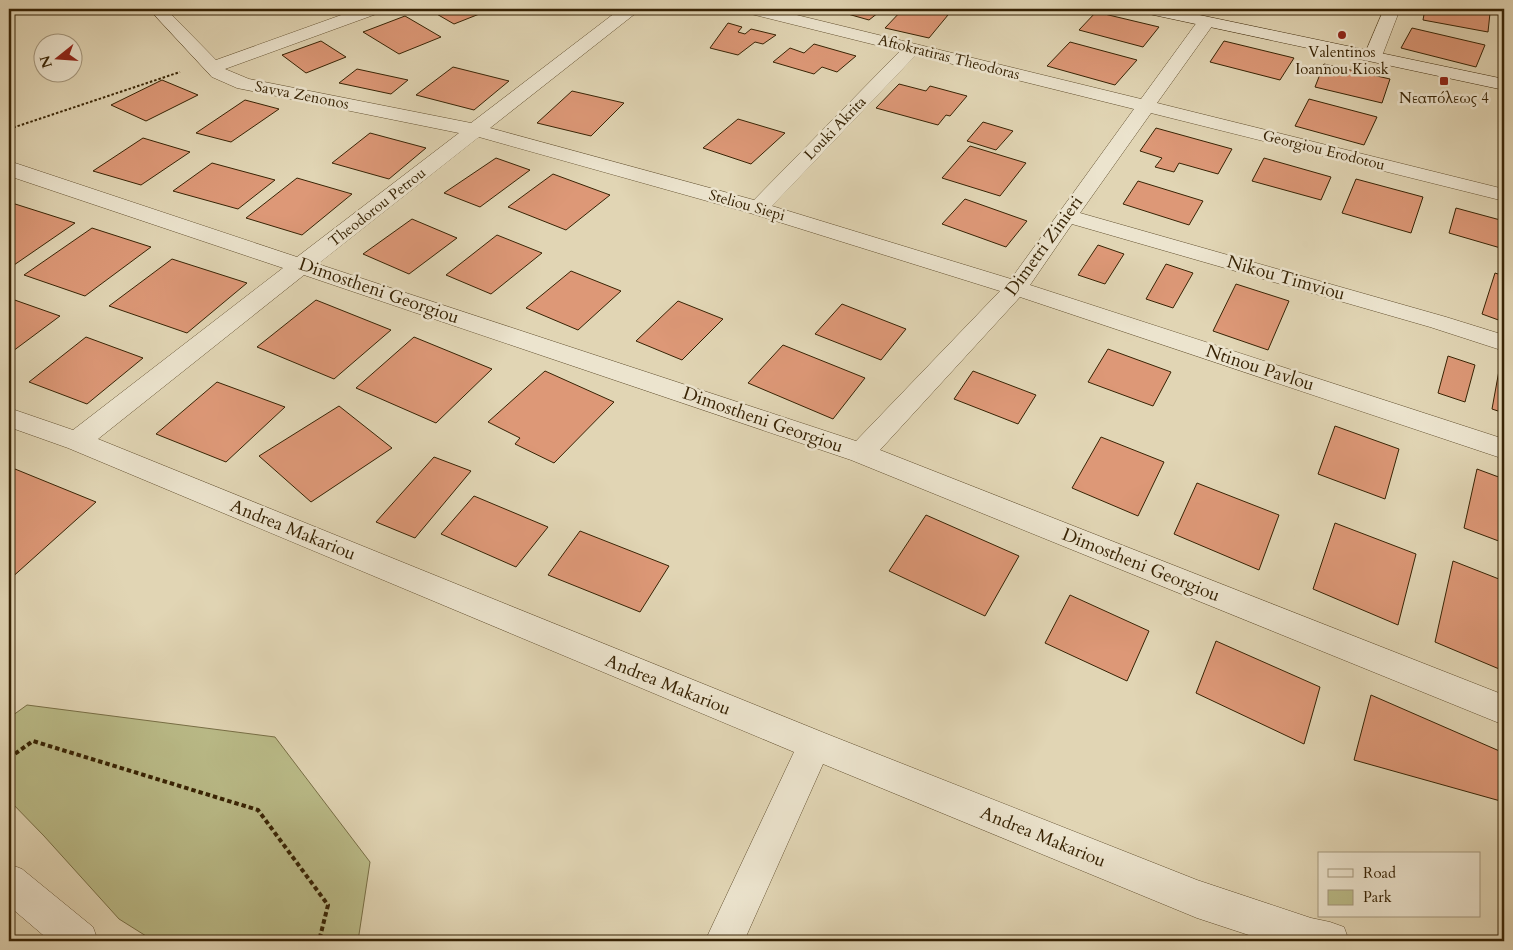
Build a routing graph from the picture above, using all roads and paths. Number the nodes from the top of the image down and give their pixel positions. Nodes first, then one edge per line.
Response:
1 (157, 9) edge
2 (373, 9) edge
3 (630, 9) edge
4 (753, 9) edge
5 (1150, 9) edge
6 (1392, 9) edge
7 (1206, 22) junction
8 (912, 48) junction
9 (1373, 56) junction
10 (211, 65) junction
11 (1504, 85) edge
12 (1144, 106) junction
13 (9, 130) edge
14 (475, 130) junction
15 (9, 167) edge
16 (1504, 195) edge
17 (758, 208) junction
18 (1067, 216) junction
19 (301, 265) junction
20 (1016, 288) junction
21 (1504, 343) edge
22 (9, 417) edge
23 (77, 441) junction
24 (1504, 448) edge
25 (861, 453) junction
26 (1504, 710) edge
27 (815, 745) junction
28 (9, 758) edge
29 (9, 882) edge
30 (79, 941) edge
31 (319, 941) edge
32 (724, 941) edge
33 (1330, 941) edge

1 - 10 street, Savva Zenonos
2 - 10 street
3 - 14 street, Theodorou Petrou
4 - 8 street, Aftokratiras Theodoras
5 - 7 street
6 - 9 street
7 - 9 street
7 - 12 street, Dimetri Zinieri
8 - 12 street, Aftokratiras Theodoras
8 - 17 street, Louki Akrita
9 - 11 street
10 - 13 path
10 - 14 street, Savva Zenonos
12 - 16 street, Georgiou Erodotou
12 - 18 street, Dimetri Zinieri
14 - 17 street, Steliou Siepi
14 - 19 street, Theodorou Petrou
15 - 19 street, Dimostheni Georgiou
17 - 20 street, Steliou Siepi
18 - 20 street, Dimetri Zinieri
18 - 21 street, Nikou Timviou
19 - 23 street, Theodorou Petrou
19 - 25 street, Dimostheni Georgiou
20 - 24 street, Ntinou Pavlou
20 - 25 street, Dimetri Zinieri
22 - 23 street, Andrea Makariou
23 - 27 street, Andrea Makariou
25 - 26 street, Dimostheni Georgiou
27 - 32 street
27 - 33 street, Andrea Makariou
28 - 31 path
29 - 30 street

